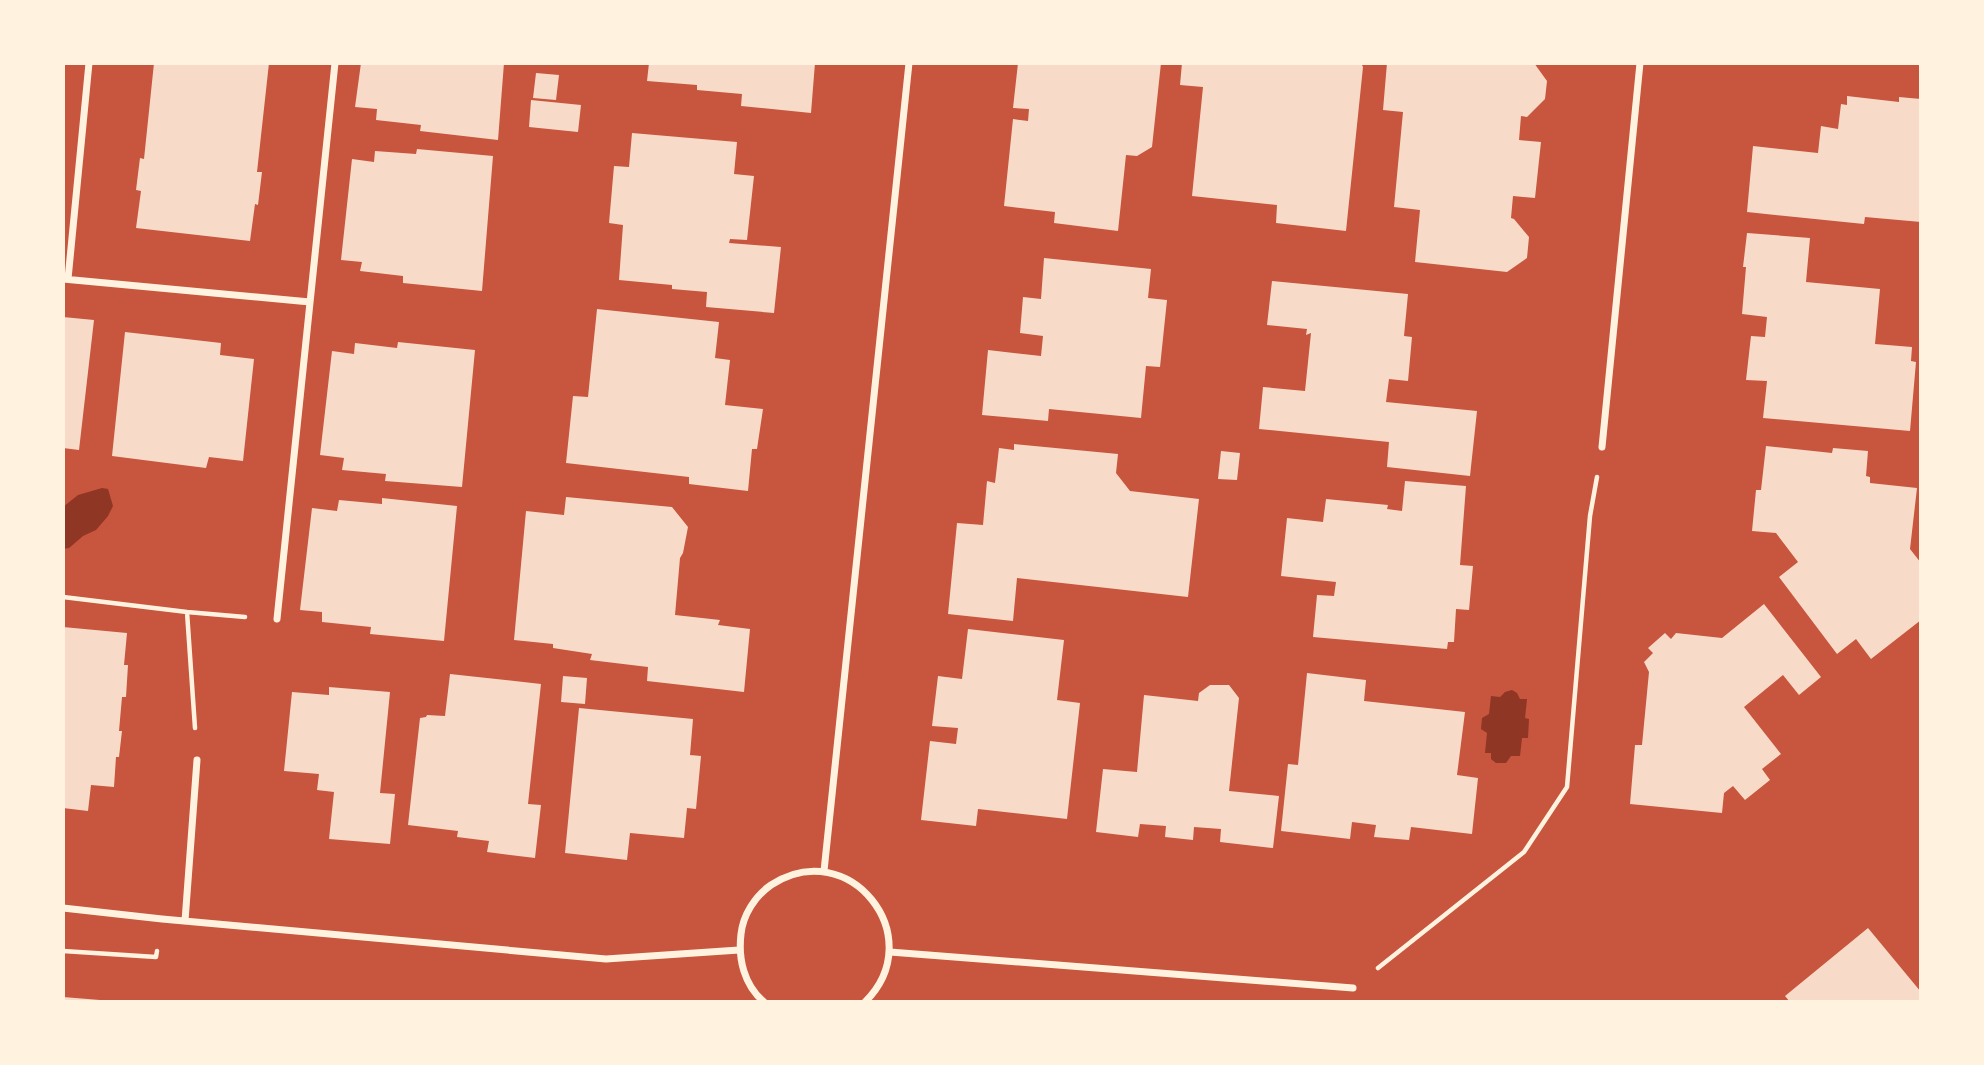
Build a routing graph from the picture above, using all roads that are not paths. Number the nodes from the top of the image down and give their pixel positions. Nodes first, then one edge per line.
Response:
1 (89, 63) edge
2 (335, 63) edge
3 (909, 63) edge
4 (1640, 63) edge
5 (65, 279) edge
6 (310, 302) junction
7 (1602, 447) road end
8 (277, 619) road end
9 (197, 760) road end
10 (824, 871) junction
11 (63, 908) edge
12 (185, 921) junction
13 (739, 950) junction
14 (890, 952) junction
15 (1353, 988) road end
16 (764, 1002) edge
17 (865, 1002) edge

1 - 5 street
2 - 6 street
3 - 10 street
4 - 7 street
5 - 6 street
6 - 8 street
9 - 12 street
10 - 13 street
10 - 14 street
11 - 12 street
12 - 13 street
13 - 16 street
14 - 15 street
14 - 17 street

